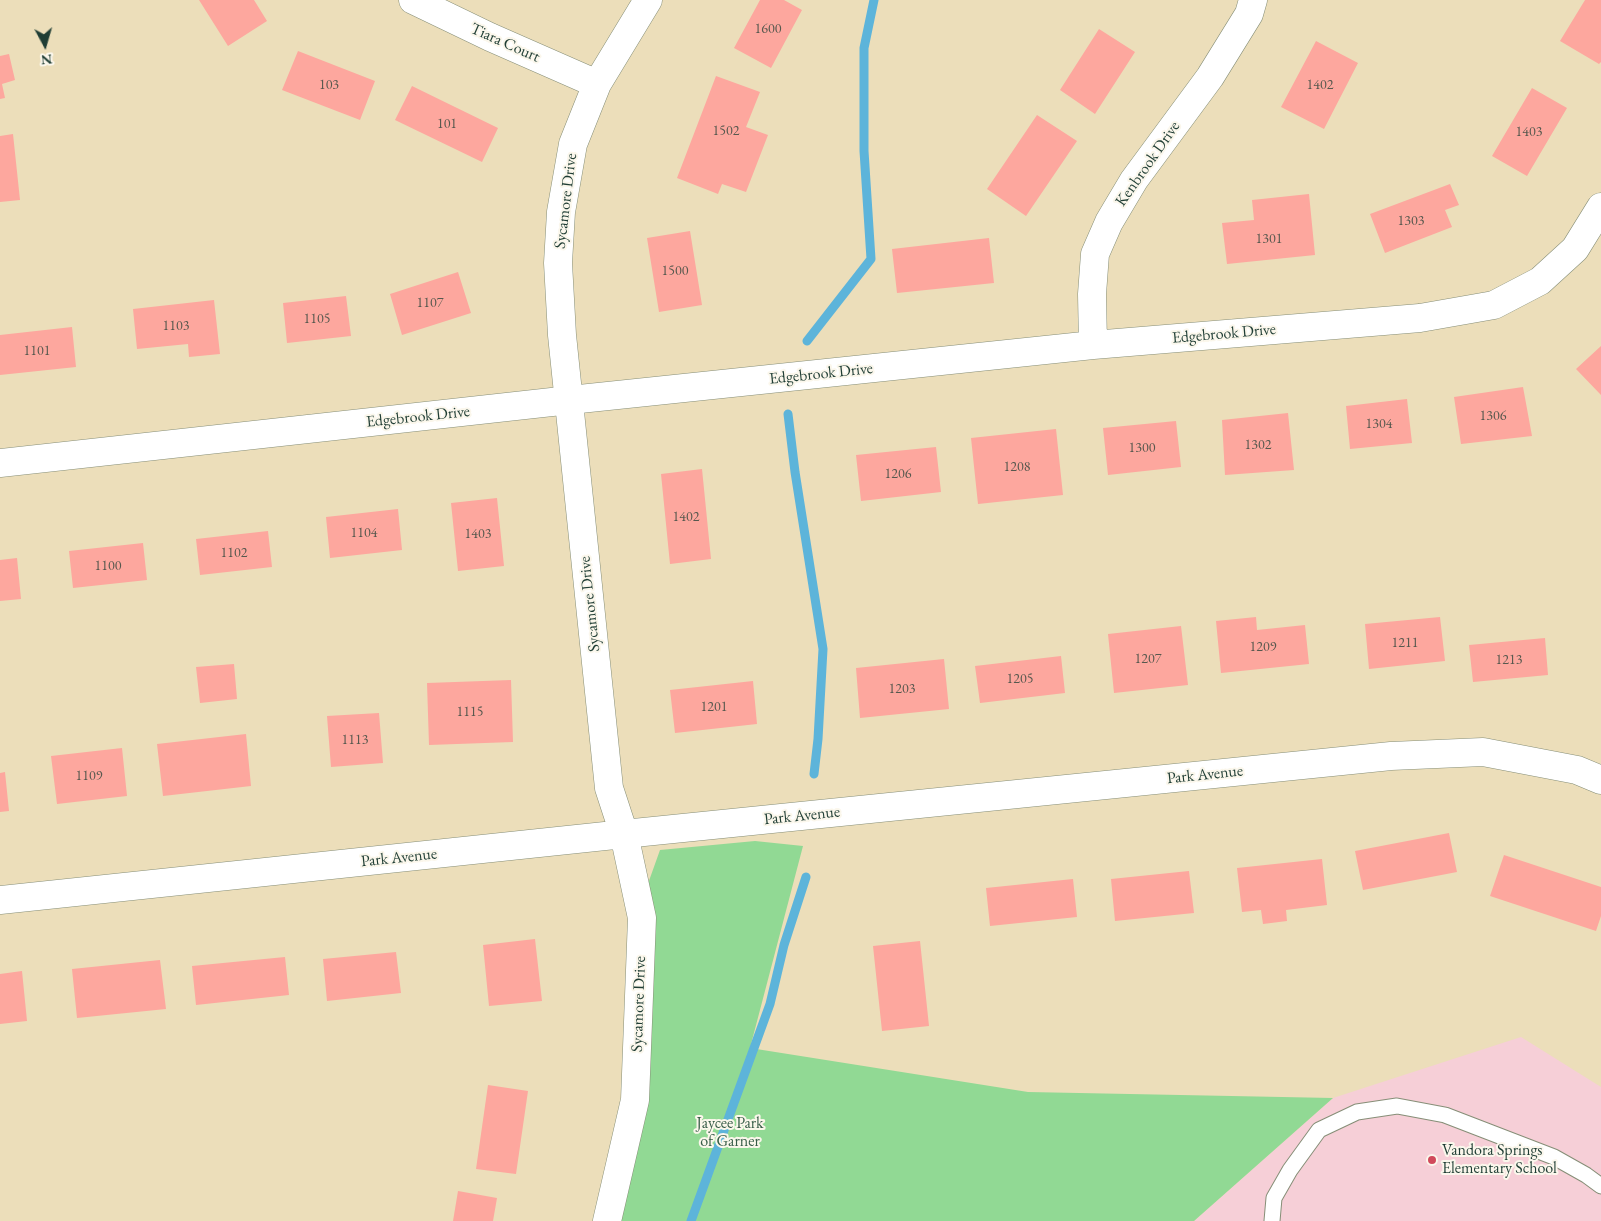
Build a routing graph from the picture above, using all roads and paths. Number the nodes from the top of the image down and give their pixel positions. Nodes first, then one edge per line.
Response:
1 (413, 0) edge
2 (648, 0) edge
3 (1252, 0) edge
4 (598, 84) junction
5 (1601, 207) edge
6 (1094, 345) junction
7 (570, 400) junction
8 (0, 463) edge
9 (1601, 780) edge
10 (624, 834) junction
11 (0, 900) edge
12 (1601, 1186) edge
13 (607, 1221) edge
14 (1272, 1221) edge

1 - 4 street, Tiara Court
2 - 4 street, Sycamore Drive
3 - 6 street, Kenbrook Drive
4 - 7 street, Sycamore Drive
5 - 6 street, Edgebrook Drive
6 - 7 street, Edgebrook Drive
7 - 8 street, Edgebrook Drive
7 - 10 street, Sycamore Drive
9 - 10 street, Park Avenue
10 - 11 street, Park Avenue
10 - 13 street, Sycamore Drive
12 - 14 lane

